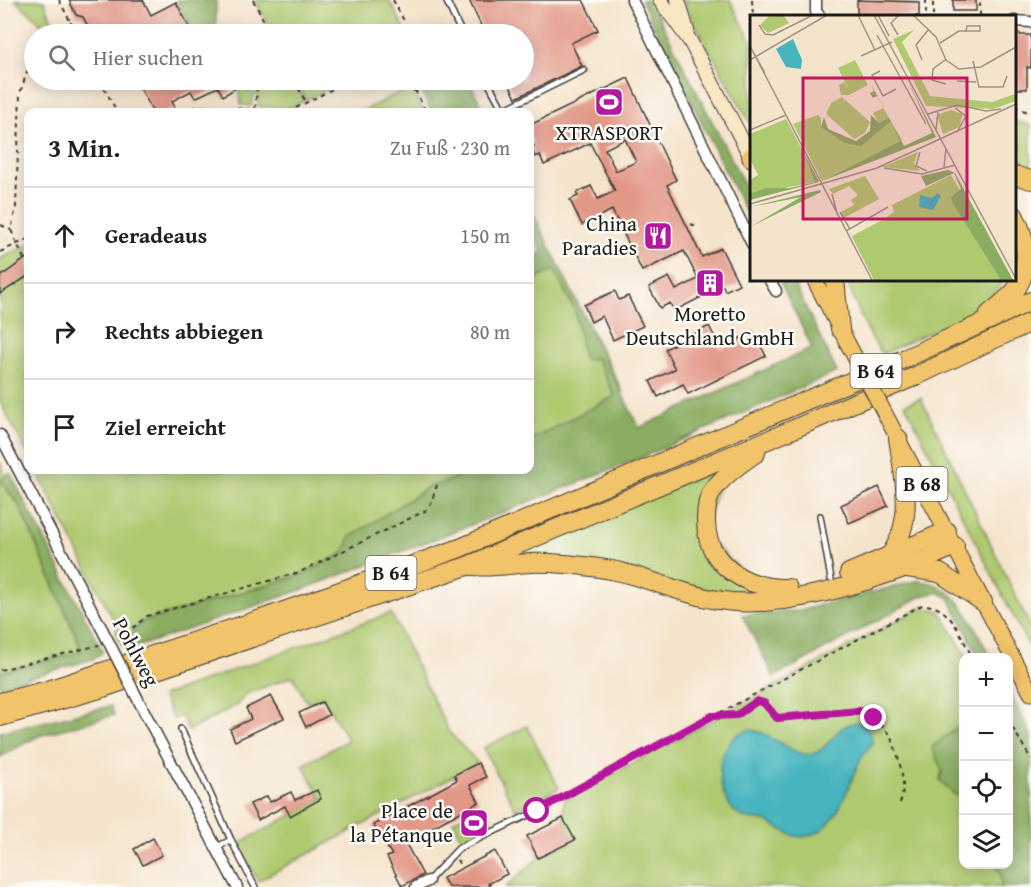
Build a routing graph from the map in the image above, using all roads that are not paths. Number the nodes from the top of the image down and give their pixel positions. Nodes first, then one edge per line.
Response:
1 (446, 0) edge
2 (632, 0) edge
3 (660, 0) edge
4 (678, 0) edge
5 (816, 0) edge
6 (819, 15) edge
7 (1016, 21) edge
8 (1031, 22) edge
9 (458, 24) edge
10 (690, 41) junction
11 (584, 70) dead end
12 (492, 90) edge
13 (502, 108) edge
14 (507, 108) edge
15 (750, 154) edge
16 (1016, 176) edge
17 (1031, 180) edge
18 (1016, 219) edge
19 (750, 240) edge
20 (770, 280) edge
21 (815, 280) edge
22 (835, 280) edge
23 (776, 291) dead end
24 (1031, 301) edge
25 (1031, 322) edge
26 (978, 324) junction
27 (844, 336) junction
28 (789, 431) junction
29 (0, 435) edge
30 (896, 435) junction
31 (820, 516) dead end
32 (951, 538) junction
33 (896, 563) junction
34 (468, 566) junction
35 (831, 579) junction
36 (983, 602) junction
37 (1031, 693) edge
38 (0, 702) edge
39 (0, 717) edge
40 (181, 729) dead end
41 (537, 811) road end
42 (231, 840) junction
43 (216, 847) junction
44 (428, 881) joint
45 (237, 887) edge
46 (255, 887) edge
47 (416, 887) edge

1 - 9 lane
2 - 19 street
3 - 10 main road
4 - 10 main road
5 - 6 street
7 - 8 street
10 - 15 main road
11 - 14 lane
12 - 13 lane
16 - 17 highway
18 - 26 highway
20 - 23 street
21 - 27 main road, B 68
22 - 27 highway
24 - 26 highway, B 64
25 - 28 highway, B 64
26 - 38 highway, B 64
27 - 30 main road, B 68, bridge
28 - 34 highway, B 64
28 - 35 highway
29 - 43 street, Pohlweg, bridge
30 - 32 main road, B 68
30 - 33 highway
31 - 35 lane
32 - 33 highway
32 - 36 main road, B 68
33 - 34 highway
33 - 35 highway
33 - 36 highway
34 - 39 highway, B 64
36 - 37 main road, B 68
40 - 42 lane
41 - 44 lane
42 - 43 lane
42 - 46 lane
43 - 45 street, Pohlweg
44 - 47 street

